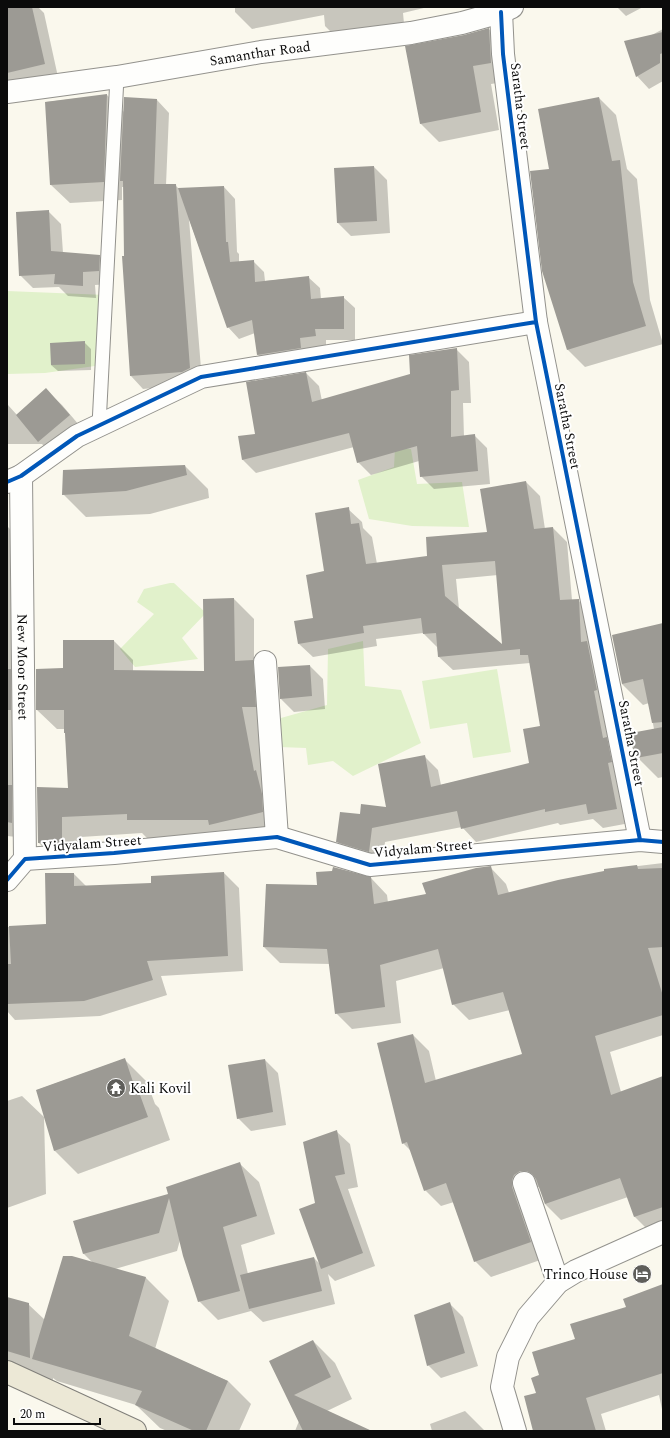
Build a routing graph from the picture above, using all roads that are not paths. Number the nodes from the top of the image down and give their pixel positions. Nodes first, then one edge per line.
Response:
1 (506, 10) edge
2 (117, 77) junction
3 (7, 92) edge
4 (536, 322) junction
5 (99, 425) junction
6 (14, 479) edge
7 (265, 662) dead end
8 (277, 837) junction
9 (640, 840) junction
10 (663, 842) edge
11 (25, 859) junction
12 (7, 880) edge
13 (524, 1183) dead end
14 (663, 1232) edge
15 (558, 1282) junction
16 (7, 1372) edge
17 (135, 1431) edge
18 (515, 1431) edge

1 - 2 street, Samanthar Road
1 - 4 street, Saratha Street
2 - 3 street, Samanthar Road
2 - 5 lane
4 - 5 street
4 - 9 street, Saratha Street
5 - 6 street
6 - 11 street, New Moor Street
7 - 8 street
8 - 9 street, Vidyalam Street
8 - 11 street, Vidyalam Street
9 - 10 street, Vidyalam Street
11 - 12 street, Vidyalam Street
13 - 15 street
14 - 15 street
15 - 18 street
16 - 17 main road

